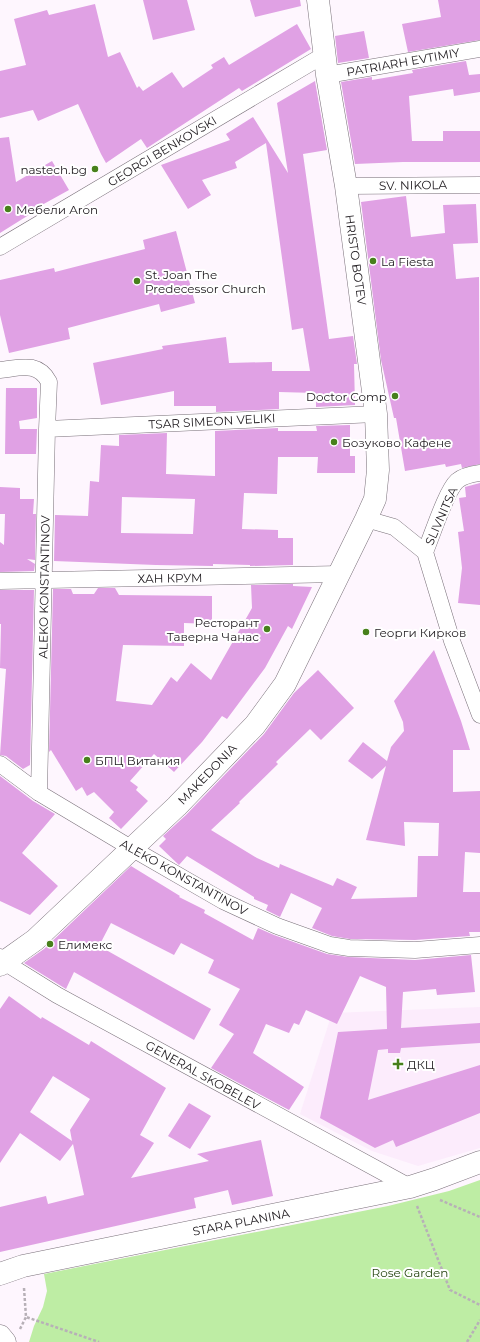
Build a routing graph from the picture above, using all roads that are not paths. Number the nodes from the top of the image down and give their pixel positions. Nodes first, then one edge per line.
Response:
1 (318, 0) edge
2 (480, 49) edge
3 (325, 65) junction
4 (480, 185) edge
5 (346, 186) junction
6 (0, 247) edge
7 (0, 370) edge
8 (376, 414) junction
9 (47, 428) junction
10 (480, 473) edge
11 (366, 519) junction
12 (356, 538) joint
13 (425, 552) junction
14 (339, 574) junction
15 (44, 580) junction
16 (0, 581) edge
17 (479, 707) edge
18 (0, 764) edge
19 (39, 793) junction
20 (131, 848) junction
21 (480, 945) edge
22 (2, 961) edge
23 (480, 1162) edge
24 (410, 1187) junction
25 (0, 1274) edge
26 (0, 1336) edge
27 (6, 1342) edge

1 - 3 main road, HRISTO BOTEV
2 - 3 street, PATRIARH EVTIMIY
3 - 5 main road, HRISTO BOTEV
3 - 6 street, GEORGI BENKOVSKI
4 - 5 street, SV. NIKOLA
5 - 8 main road, HRISTO BOTEV
7 - 9 street, ALEKO KONSTANTINOV
8 - 9 street, TSAR SIMEON VELIKI
8 - 11 main road, HRISTO BOTEV
9 - 15 street, ALEKO KONSTANTINOV
10 - 13 street, SLIVNITSA
11 - 12 main road, HRISTO BOTEV
11 - 13 street
12 - 14 main road, MAKEDONIA
13 - 17 street
14 - 15 street, ХАН КРУМ
14 - 20 main road, MAKEDONIA
15 - 16 street, ХАН КРУМ
15 - 19 street, ALEKO KONSTANTINOV
18 - 19 street, ALEKO KONSTANTINOV
19 - 20 street, ALEKO KONSTANTINOV
20 - 21 street, ALEKO KONSTANTINOV
20 - 22 main road, MAKEDONIA
22 - 24 street, GENERAL SKOBELEV
23 - 24 main road, STARA PLANINA
24 - 25 main road, STARA PLANINA
26 - 27 main road

